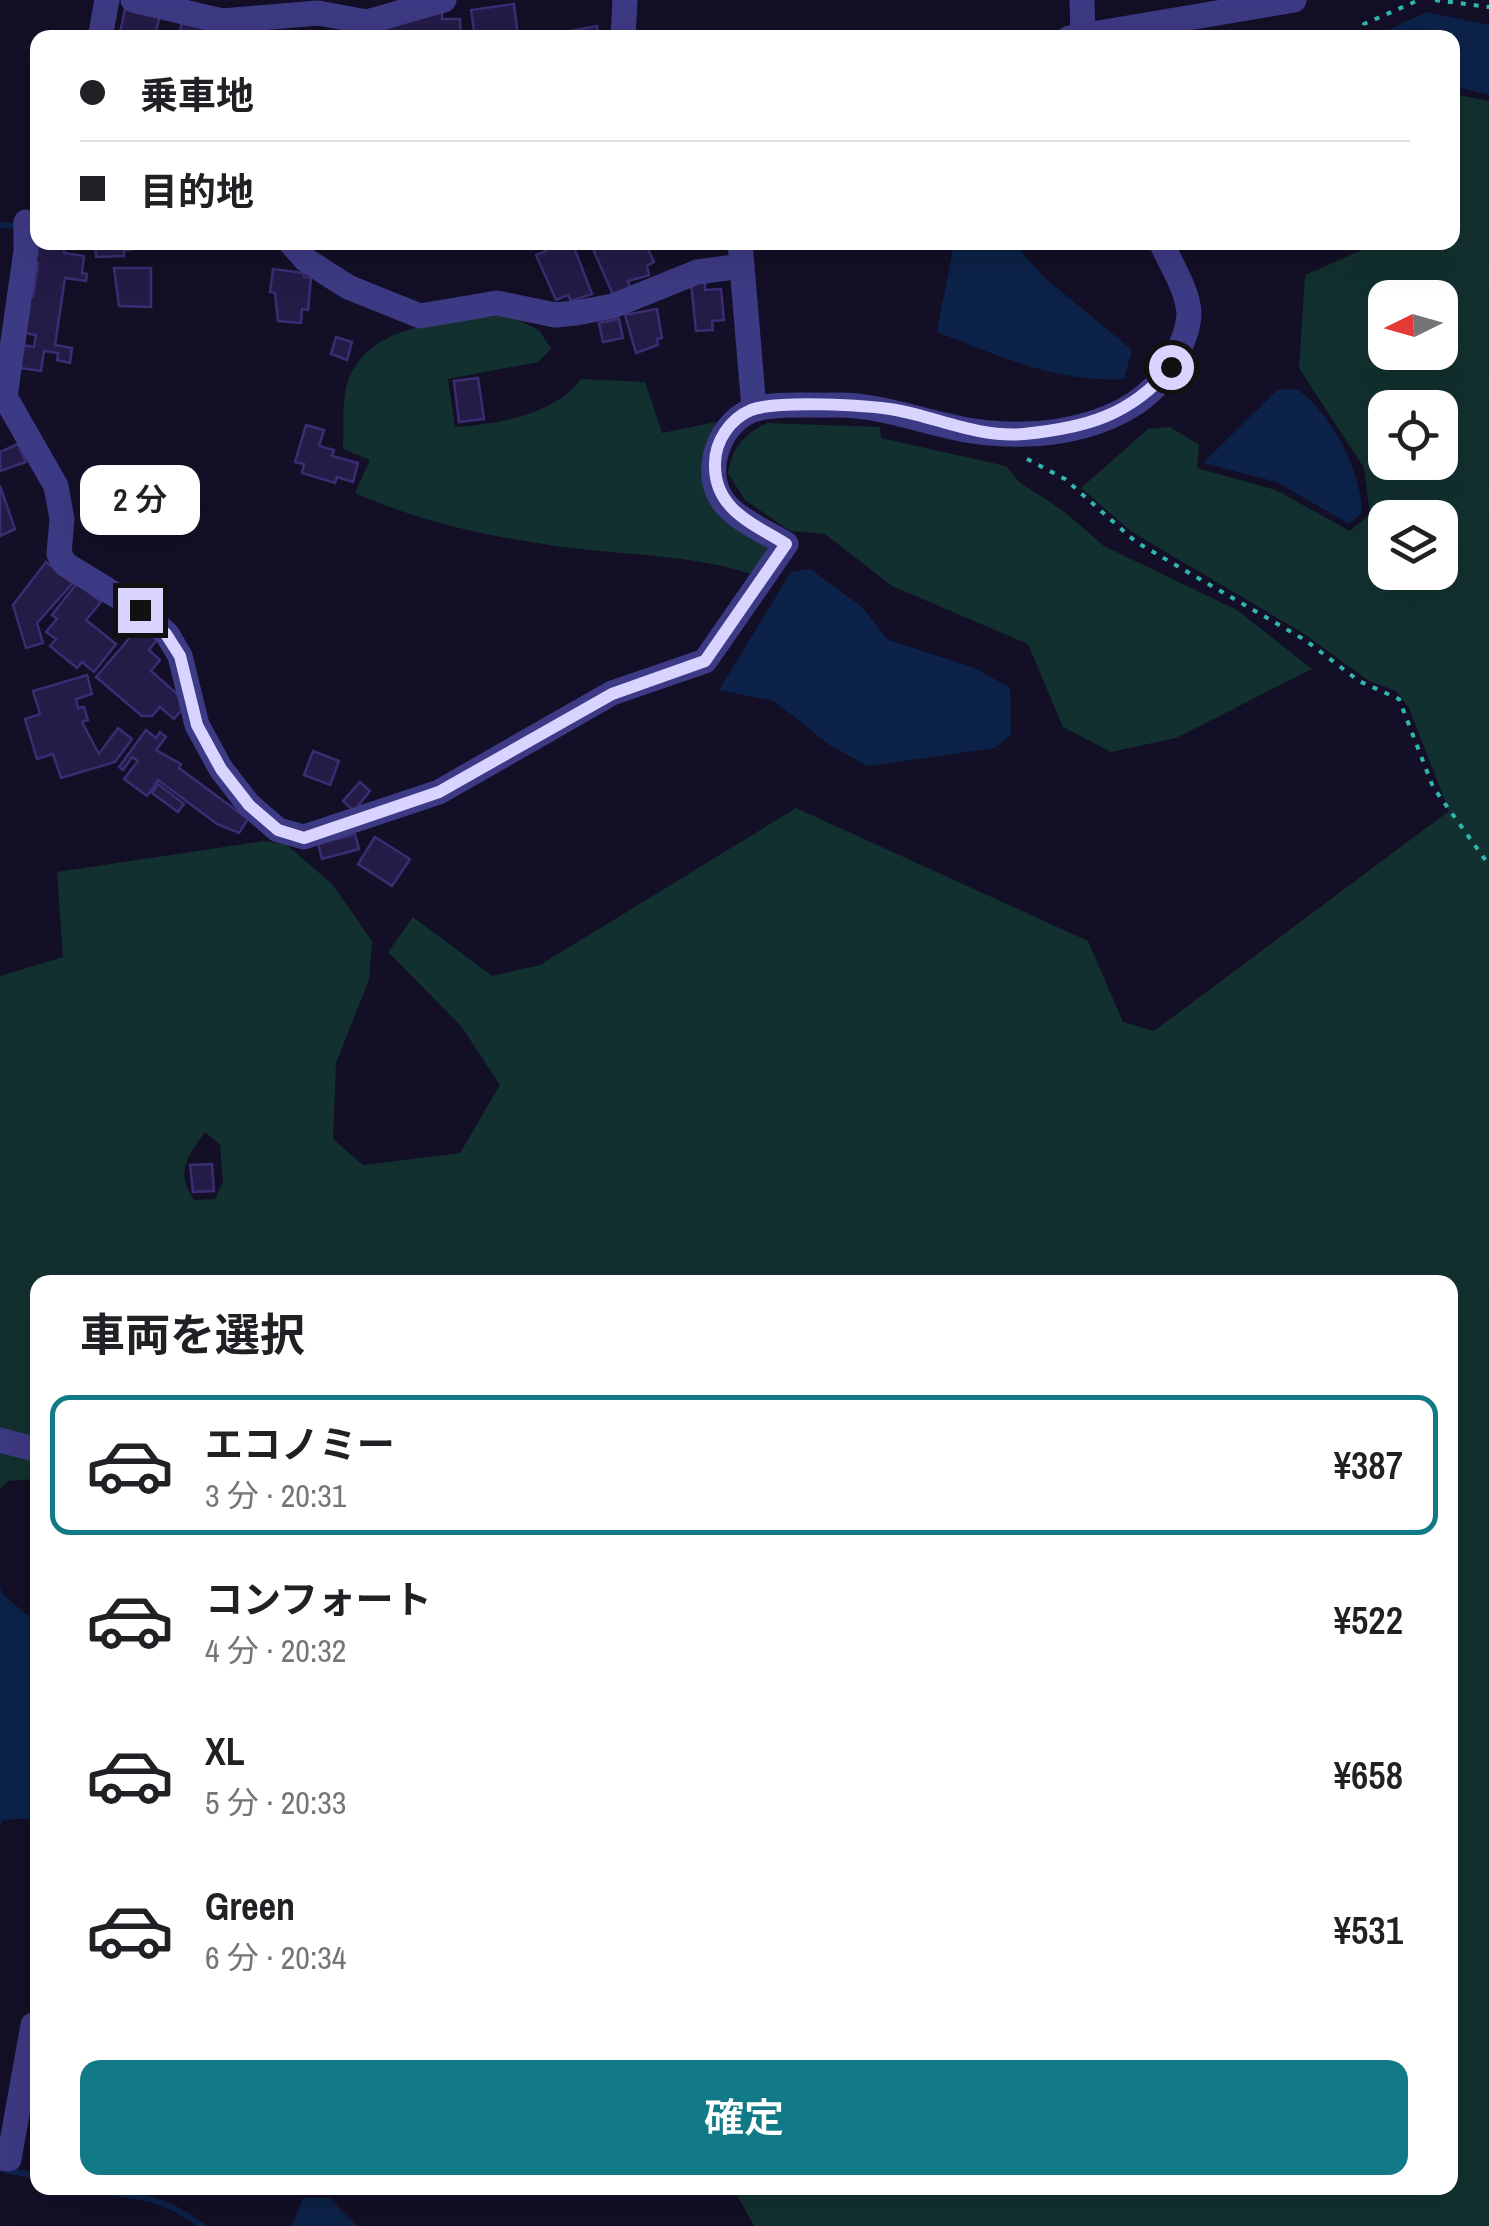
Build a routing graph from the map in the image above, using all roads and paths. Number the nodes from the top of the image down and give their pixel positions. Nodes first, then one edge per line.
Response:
1 (107, 0) edge
2 (134, 0) edge
3 (444, 0) edge
4 (624, 0) edge
5 (1082, 0) edge
6 (1294, 0) edge
7 (1420, 0) edge
8 (1435, 0) edge
9 (1489, 7) edge
10 (101, 30) edge
11 (623, 30) edge
12 (1079, 30) edge
13 (1119, 30) edge
14 (1363, 30) edge
15 (21, 220) edge
16 (297, 250) edge
17 (1165, 250) edge
18 (741, 254) edge
19 (2, 398) edge
20 (754, 409) junction
21 (1024, 458) dead end
22 (1489, 865) edge
23 (0, 1440) edge
24 (30, 1448) edge
25 (30, 2042) edge
26 (0, 2158) edge

1 - 10 street
2 - 3 street
4 - 11 street
5 - 12 street
6 - 13 street
7 - 14 path
8 - 9 path
15 - 19 street
16 - 18 street
17 - 20 street
18 - 20 street
19 - 20 street
21 - 22 path
23 - 24 street
25 - 26 street

